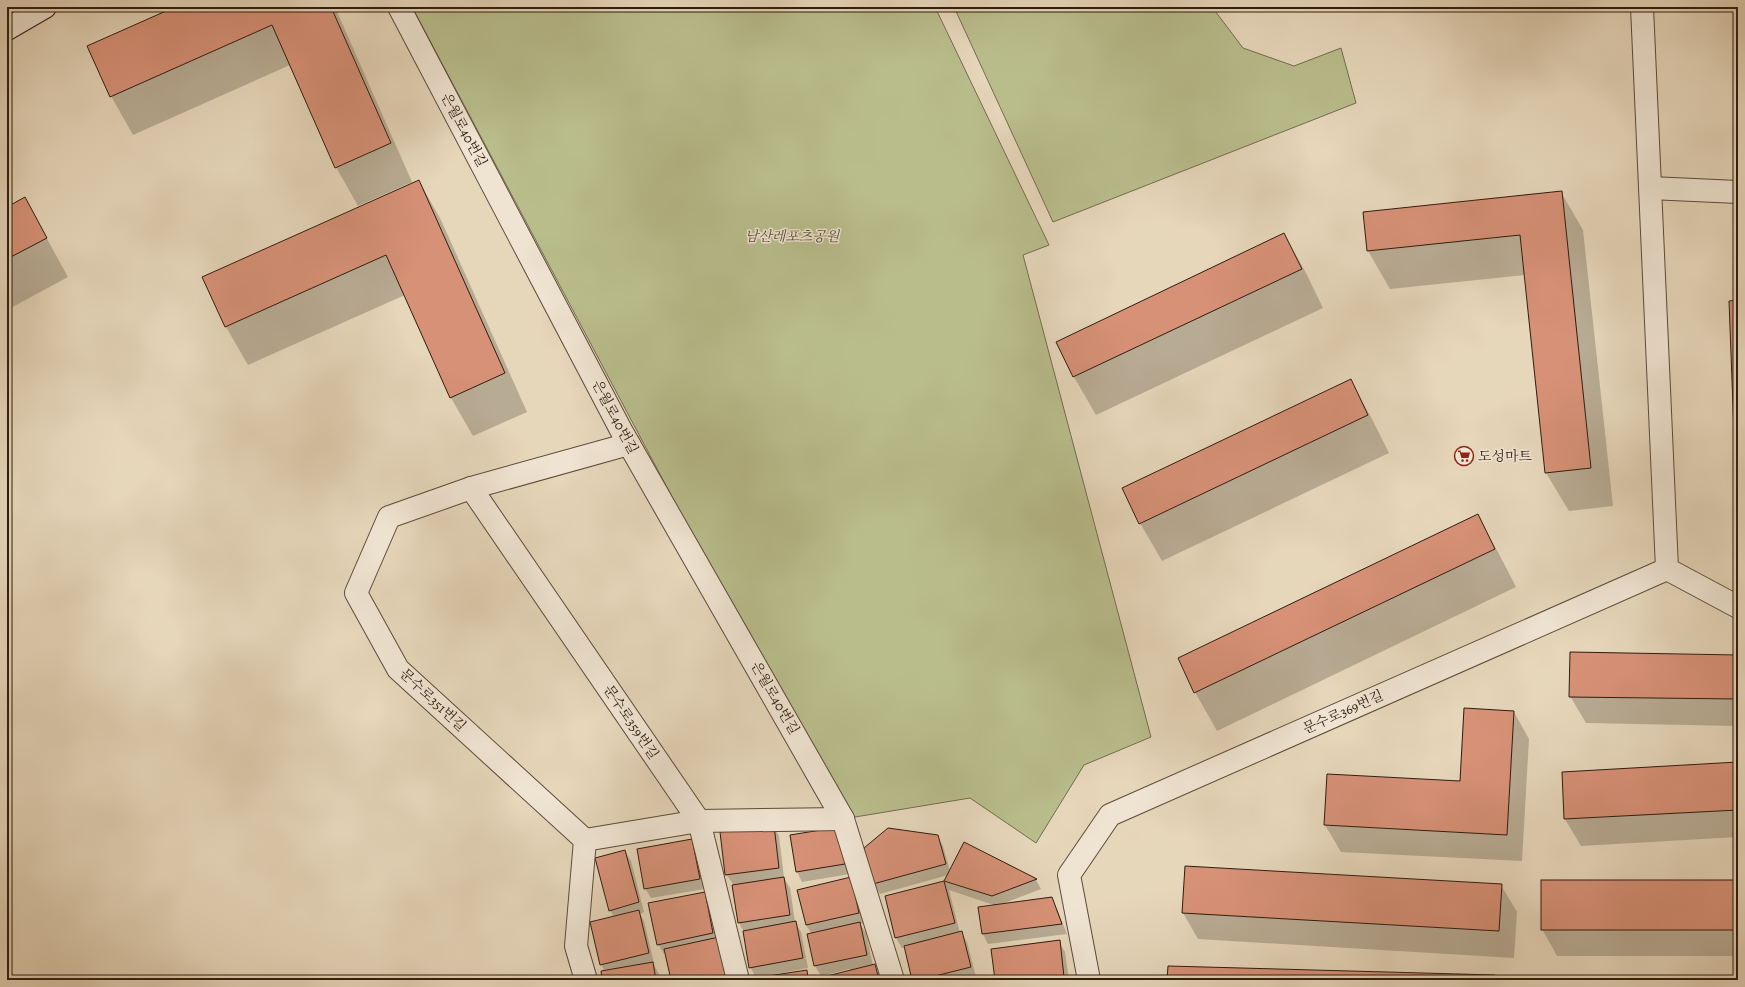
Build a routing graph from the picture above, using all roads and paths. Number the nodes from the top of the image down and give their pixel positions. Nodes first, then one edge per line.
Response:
1 (45, 7) edge
2 (399, 7) edge
3 (1642, 7) edge
4 (7, 29) edge
5 (1650, 188) junction
6 (1738, 192) edge
7 (629, 444) junction
8 (471, 488) junction
9 (1667, 569) junction
10 (1738, 607) edge
11 (844, 819) junction
12 (699, 821) junction
13 (585, 840) junction
14 (586, 980) edge
15 (738, 980) edge
16 (893, 980) edge
17 (1089, 980) edge

1 - 4 street
2 - 7 street, 은월로40번길
3 - 5 street
5 - 6 street
5 - 9 street
7 - 8 street, 문수로351번길
7 - 11 street, 은월로40번길
8 - 12 street, 문수로359번길
8 - 13 street, 문수로351번길
9 - 10 street
9 - 17 street, 문수로369번길
11 - 12 street
11 - 16 street, 은월로40번길
12 - 13 street
12 - 15 street, 문수로359번길
13 - 14 street

